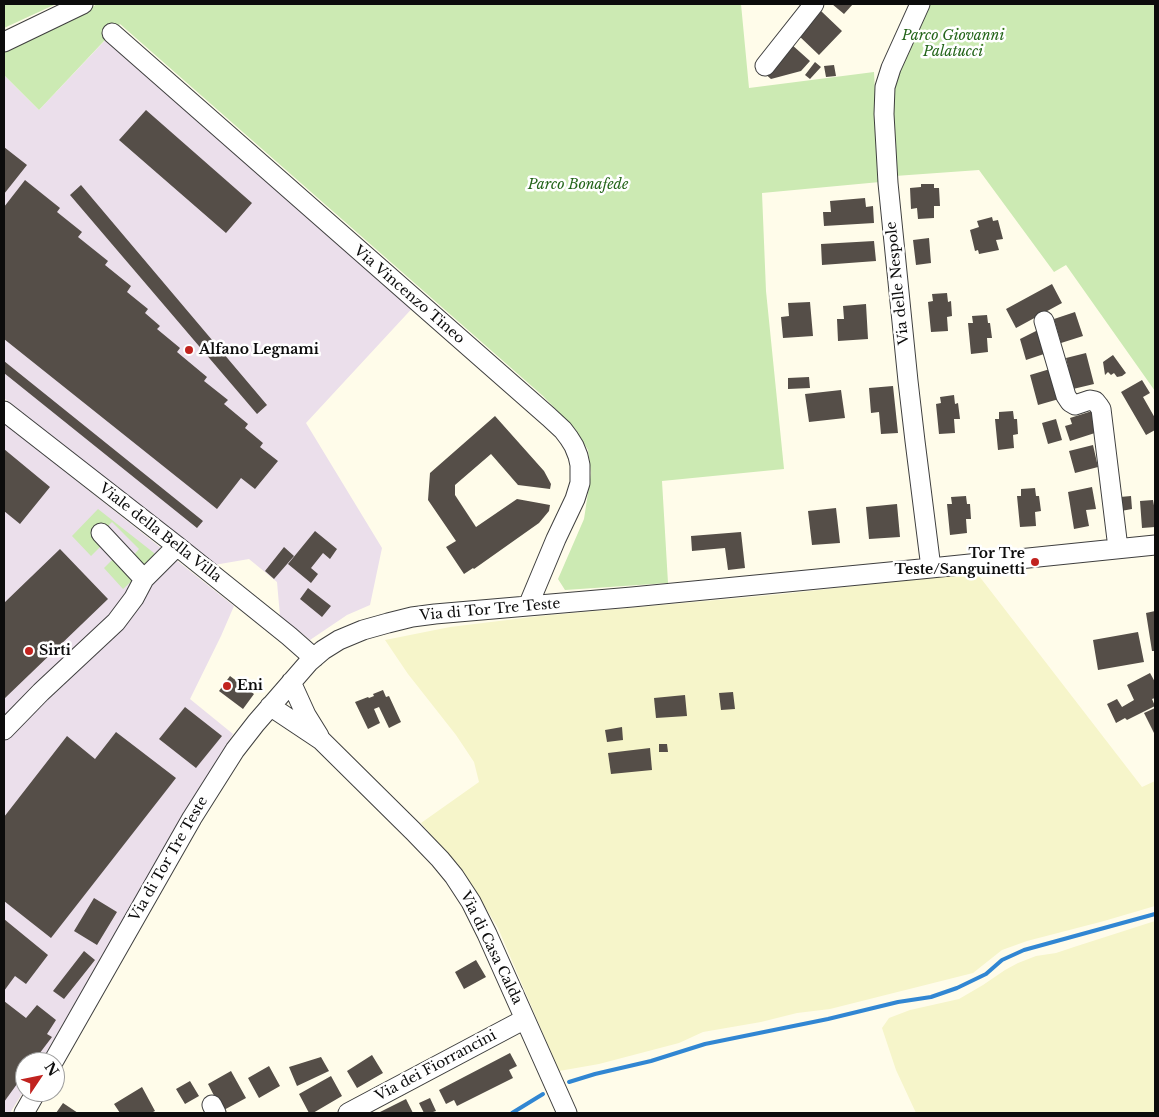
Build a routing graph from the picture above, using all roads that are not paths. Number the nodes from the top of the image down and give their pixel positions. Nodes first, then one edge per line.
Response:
1 (83, 4) edge
2 (814, 4) edge
3 (920, 4) edge
4 (112, 33) dead end
5 (4, 42) edge
6 (765, 66) dead end
7 (1044, 321) dead end
8 (4, 411) edge
9 (101, 533) dead end
10 (1155, 545) edge
11 (177, 546) junction
12 (1118, 548) junction
13 (932, 568) junction
14 (144, 578) junction
15 (528, 606) junction
16 (314, 658) junction
17 (291, 682) junction
18 (270, 706) junction
19 (4, 730) edge
20 (321, 740) junction
21 (525, 1019) junction
22 (59, 1052) edge
23 (30, 1102) edge
24 (24, 1113) edge
25 (348, 1113) edge
26 (567, 1113) edge

1 - 5 street
2 - 6 street
3 - 13 street, Via delle Nespole
4 - 15 street, Via Vincenzo Tineo
7 - 12 street
8 - 11 street, Viale della Bella Villa
9 - 14 street
10 - 12 street, Via di Tor Tre Teste
11 - 14 street
11 - 16 street, Viale della Bella Villa
12 - 13 street, Via di Tor Tre Teste
13 - 15 street, Via di Tor Tre Teste
14 - 19 street
15 - 16 street, Via di Tor Tre Teste
16 - 17 street, Via di Tor Tre Teste
17 - 18 street, Via di Tor Tre Teste
17 - 20 street, Via di Casa Calda
18 - 20 street, Via di Casa Calda
18 - 22 street, Via di Tor Tre Teste
20 - 21 street, Via di Casa Calda
21 - 25 street, Via dei Fiorrancini
21 - 26 street, Via di Casa Calda
23 - 24 street

